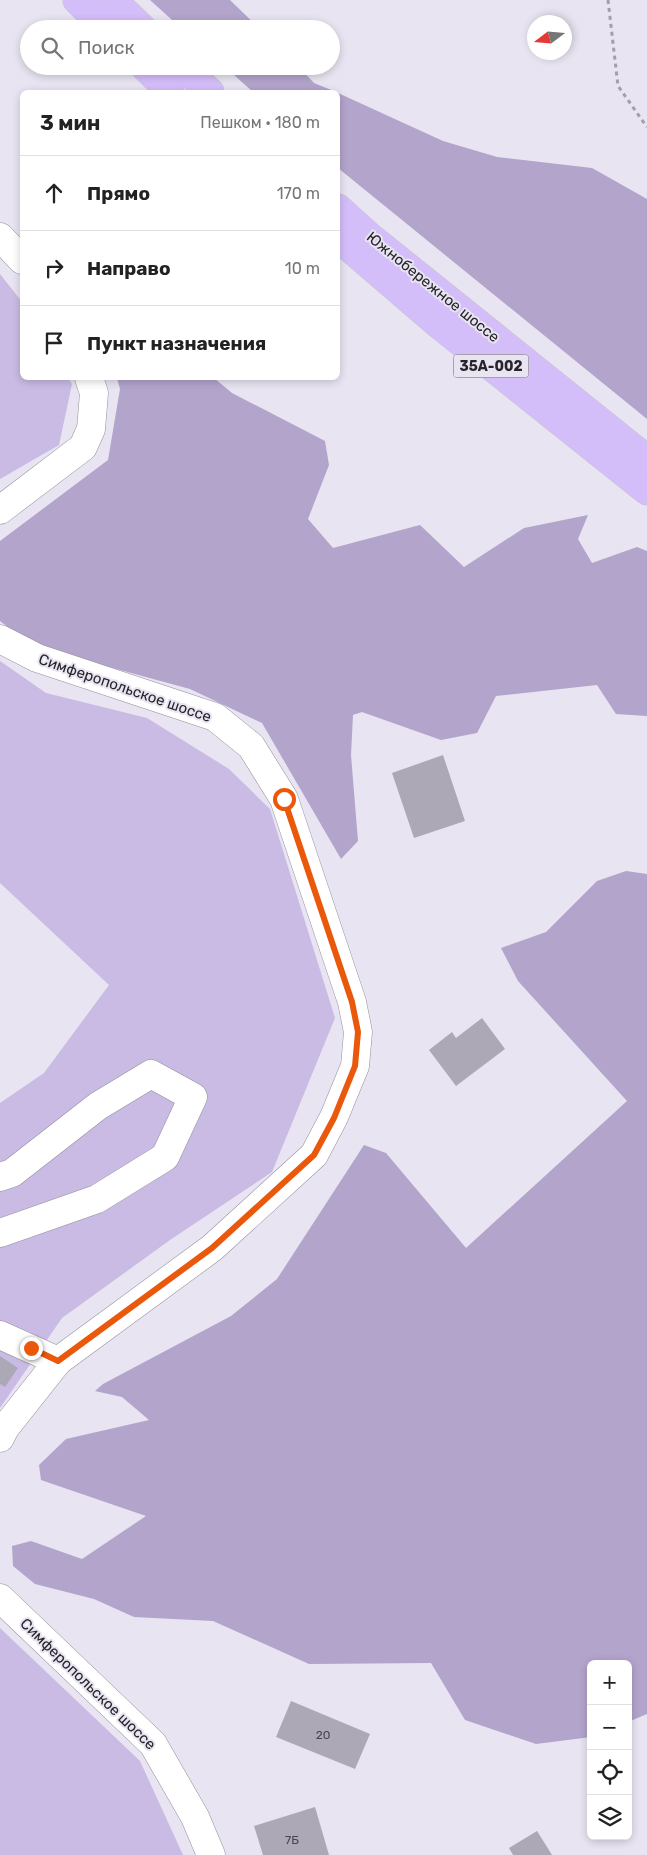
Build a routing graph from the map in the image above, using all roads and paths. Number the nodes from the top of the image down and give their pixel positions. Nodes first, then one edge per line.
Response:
1 (77, 0) edge
2 (113, 0) edge
3 (608, 0) edge
4 (97, 20) edge
5 (134, 20) edge
6 (153, 75) edge
7 (192, 75) edge
8 (168, 90) edge
9 (208, 90) edge
10 (647, 127) edge
11 (340, 210) edge
12 (0, 237) edge
13 (340, 240) edge
14 (20, 258) edge
15 (90, 380) edge
16 (647, 459) edge
17 (647, 491) edge
18 (0, 510) edge
19 (0, 638) edge
20 (0, 1177) edge
21 (0, 1233) edge
22 (0, 1335) edge
23 (58, 1361) junction
24 (0, 1438) edge
25 (0, 1598) edge
26 (211, 1855) edge

1 - 4 highway
2 - 5 highway
3 - 10 path
6 - 8 highway
7 - 9 highway
11 - 16 highway, Южнобережное шоссе / 35А-002
12 - 14 street
13 - 17 highway, Южнобережное шоссе / 35А-002
15 - 18 street
19 - 23 street, Симферопольское шоссе
20 - 21 street
22 - 23 street
23 - 24 street, Симферопольское шоссе
25 - 26 street, Симферопольское шоссе

